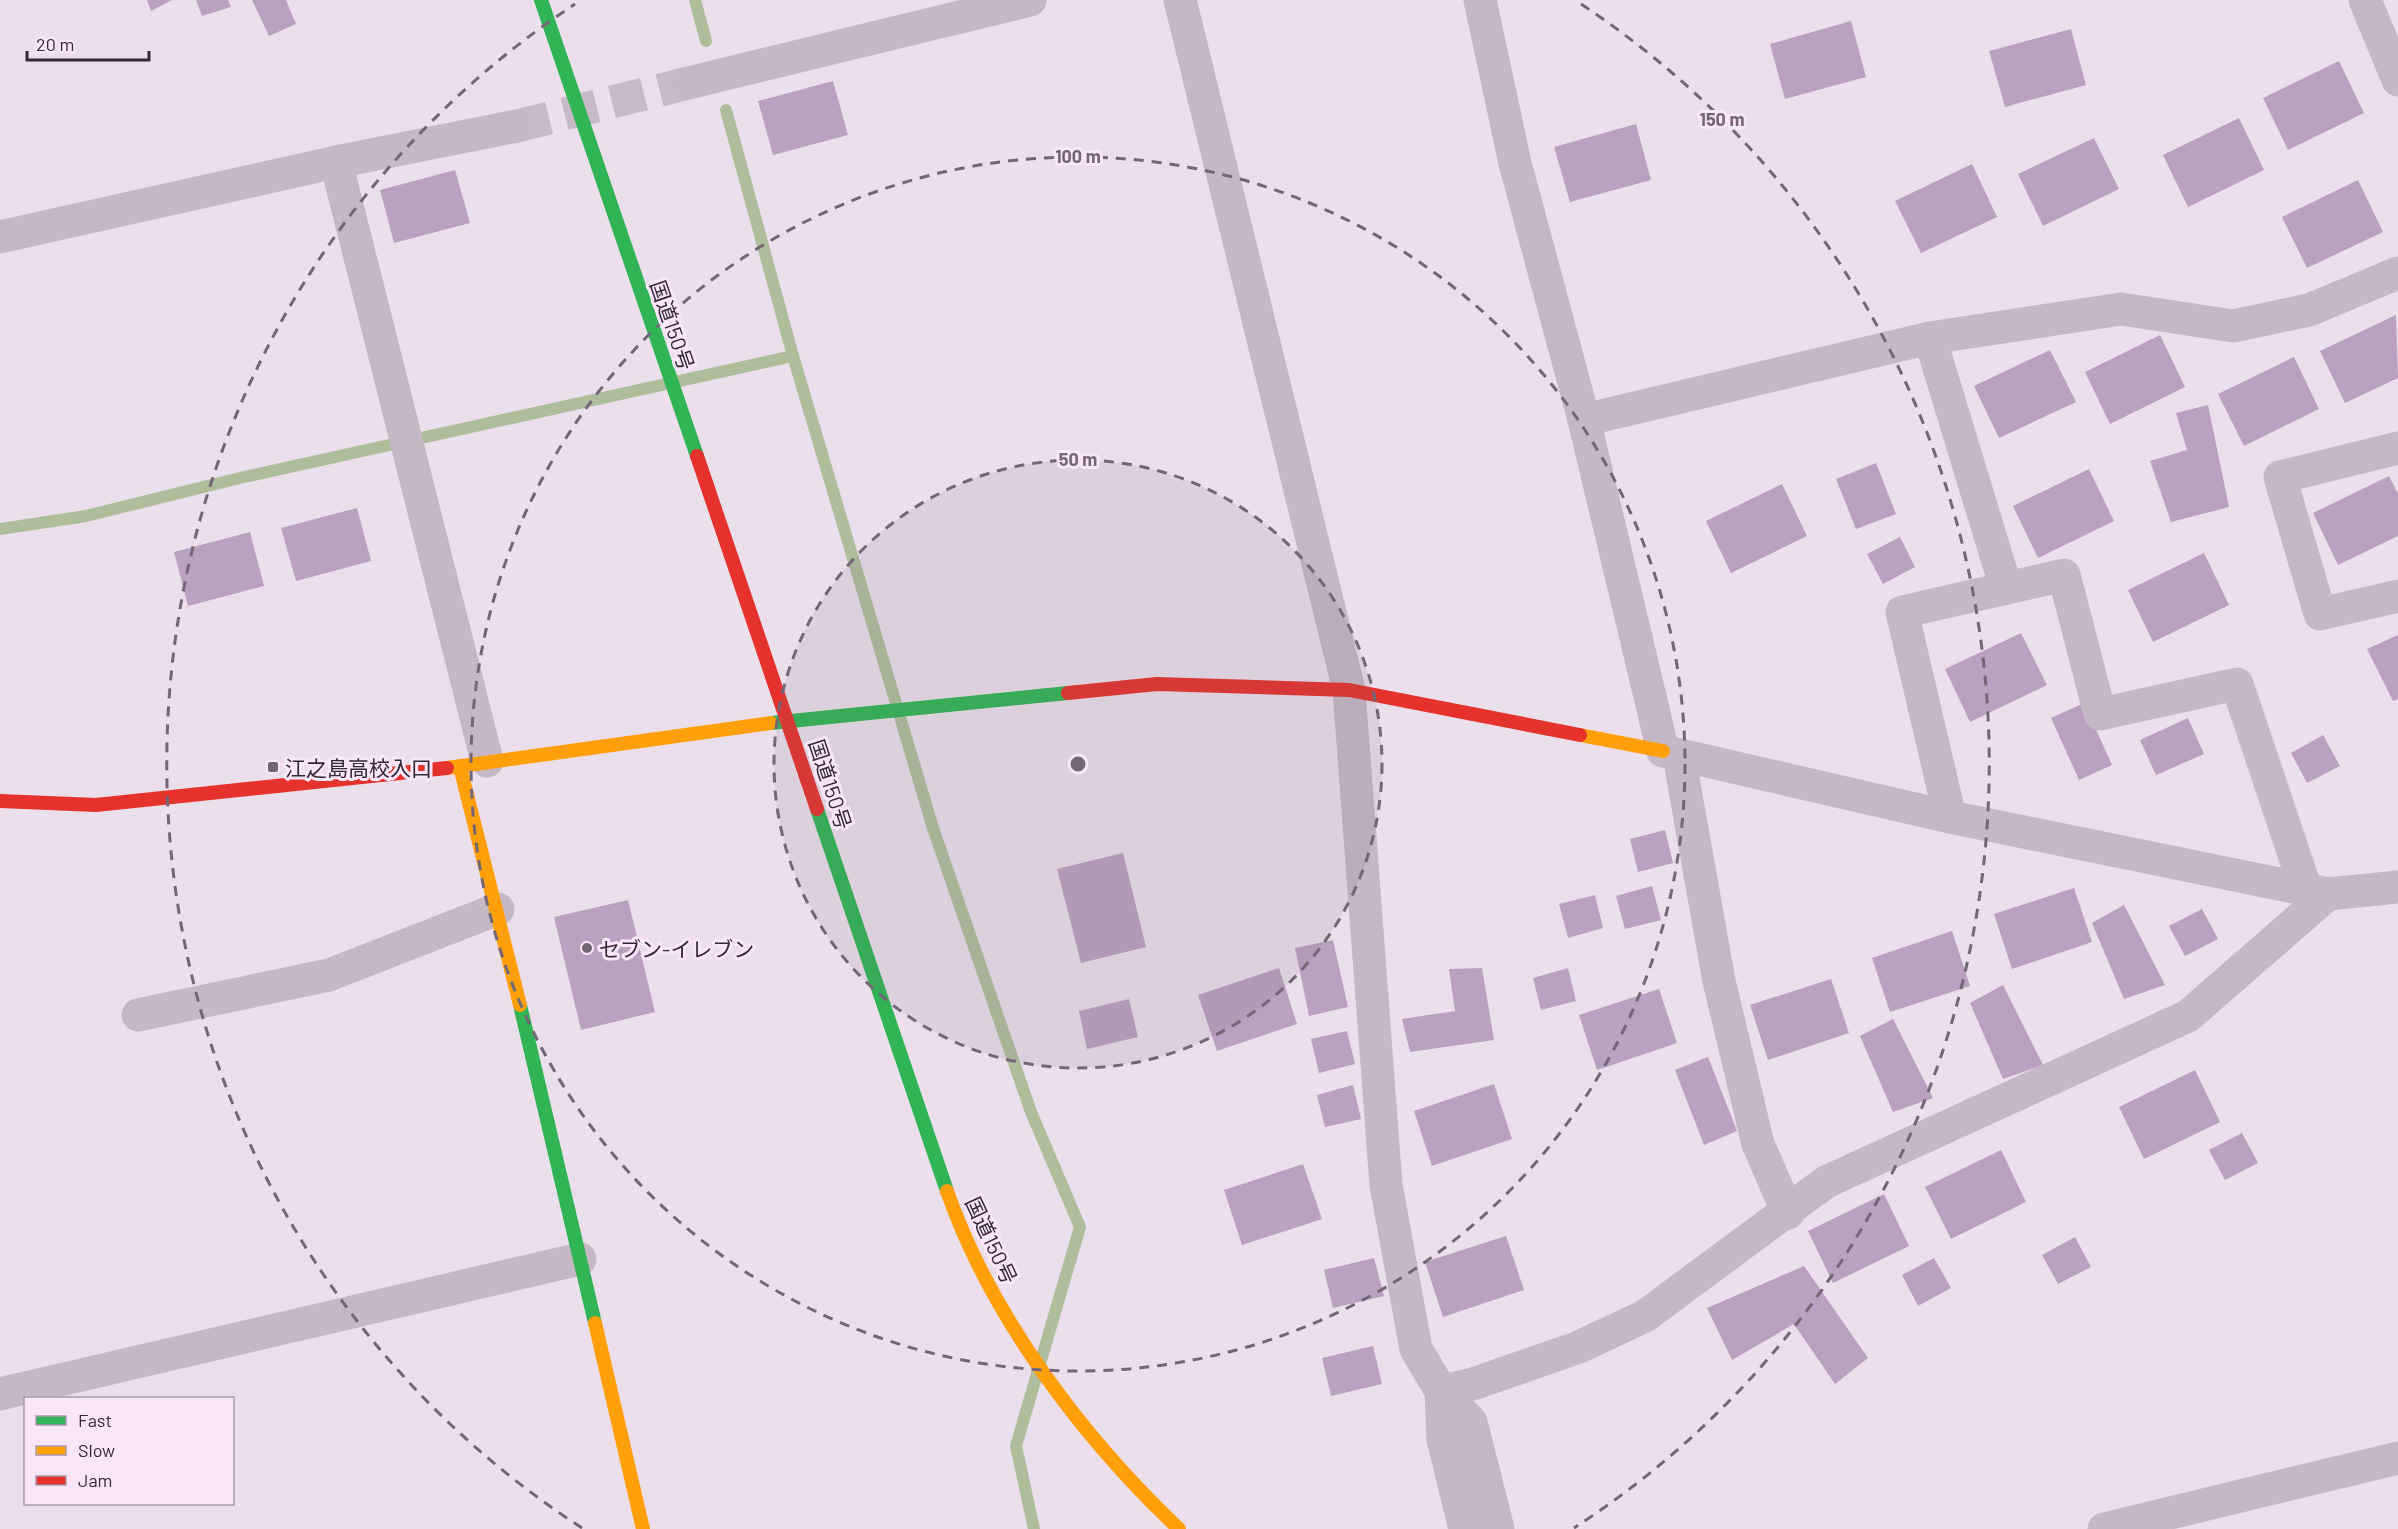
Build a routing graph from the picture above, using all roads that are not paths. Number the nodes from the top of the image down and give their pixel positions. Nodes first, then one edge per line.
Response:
1 (541, 0) edge
2 (1030, 0) edge
3 (1180, 0) edge
4 (1480, 0) edge
5 (2365, 0) edge
6 (2398, 80) edge
7 (688, 83) tunnel mouth
8 (518, 126) tunnel mouth
9 (336, 162) junction
10 (0, 237) edge
11 (2398, 273) edge
12 (1930, 338) junction
13 (1584, 420) junction
14 (2398, 448) edge
15 (2006, 588) junction
16 (2398, 596) edge
17 (1349, 690) junction
18 (788, 721) junction
19 (1671, 753) junction
20 (473, 764) junction
21 (0, 801) edge
22 (1950, 817) junction
23 (2398, 887) edge
24 (2317, 892) junction
25 (498, 909) junction
26 (138, 1015) dead end
27 (1788, 1213) junction
28 (580, 1259) junction
29 (1441, 1392) junction
30 (0, 1394) edge
31 (2398, 1458) edge
32 (643, 1529) edge
33 (1179, 1529) edge
34 (1465, 1529) edge
35 (1498, 1529) edge
36 (2104, 1529) edge

1 - 18 main road, 国道150号
2 - 7 street
3 - 17 street
4 - 13 street
5 - 6 street
8 - 9 street
9 - 10 street
9 - 20 street
11 - 12 street
12 - 13 street
12 - 15 street
13 - 19 street
14 - 16 street
15 - 22 street
15 - 24 street
17 - 18 main road
17 - 19 main road
17 - 29 street
18 - 20 main road
18 - 33 main road, 国道150号
19 - 22 street
19 - 27 street
20 - 21 main road
20 - 25 main road
22 - 24 street
23 - 24 street
24 - 27 street
25 - 26 street
25 - 28 main road
27 - 29 street
28 - 30 street
28 - 32 main road
29 - 34 street
29 - 35 street
31 - 36 street

